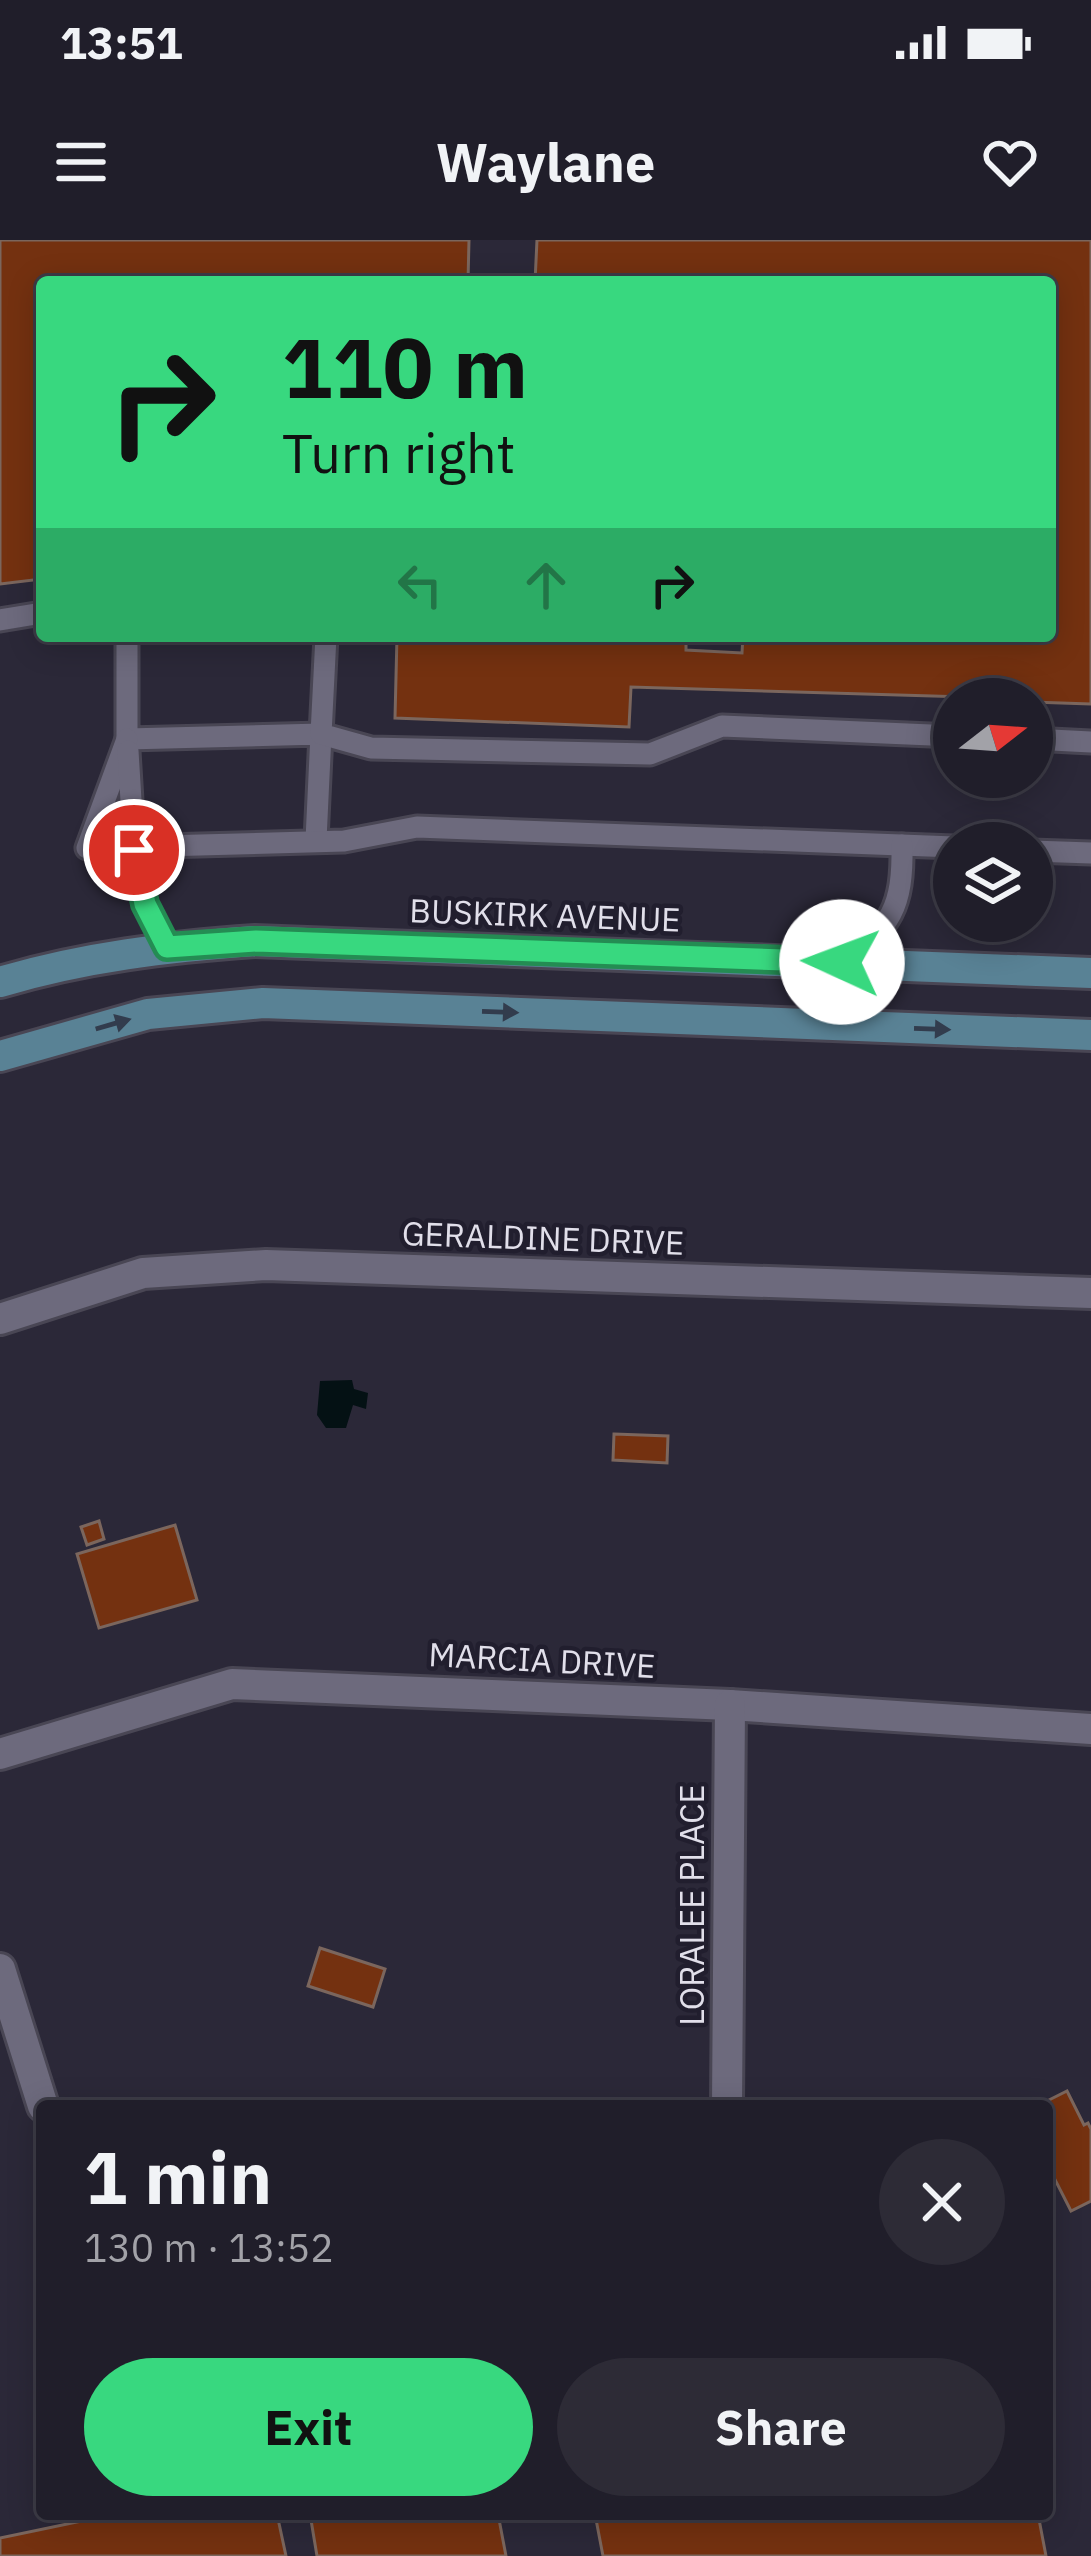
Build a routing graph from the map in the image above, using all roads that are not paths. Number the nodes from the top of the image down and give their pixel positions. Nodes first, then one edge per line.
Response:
1 (36, 614) edge
2 (0, 620) edge
3 (127, 642) edge
4 (326, 642) edge
5 (321, 734) junction
6 (933, 735) edge
7 (127, 739) junction
8 (1053, 740) edge
9 (1091, 742) edge
10 (316, 840) junction
11 (902, 845) junction
12 (933, 847) edge
13 (134, 850) junction
14 (1053, 852) edge
15 (1091, 854) edge
16 (167, 947) junction
17 (842, 962) junction
18 (1091, 973) edge
19 (0, 982) edge
20 (1091, 1035) edge
21 (0, 1056) edge
22 (1091, 1293) edge
23 (0, 1318) edge
24 (730, 1705) junction
25 (1091, 1729) edge
26 (0, 1754) edge
27 (0, 1969) edge
28 (42, 2100) edge
29 (727, 2100) edge

1 - 2 lane
3 - 7 lane
4 - 5 lane
5 - 6 lane
5 - 7 lane
5 - 10 lane
7 - 13 lane
7 - 13 lane
8 - 9 lane
10 - 11 lane
10 - 13 lane
11 - 12 lane
11 - 17 lane
13 - 16 lane
14 - 15 lane
16 - 17 main road, BUSKIRK AVENUE
16 - 19 main road, BUSKIRK AVENUE
17 - 18 main road, BUSKIRK AVENUE
21 -> 20 main road
22 - 23 street, GERALDINE DRIVE
24 - 25 street, MARCIA DRIVE
24 - 26 street, MARCIA DRIVE
24 - 29 street, LORALEE PLACE
27 - 28 street

